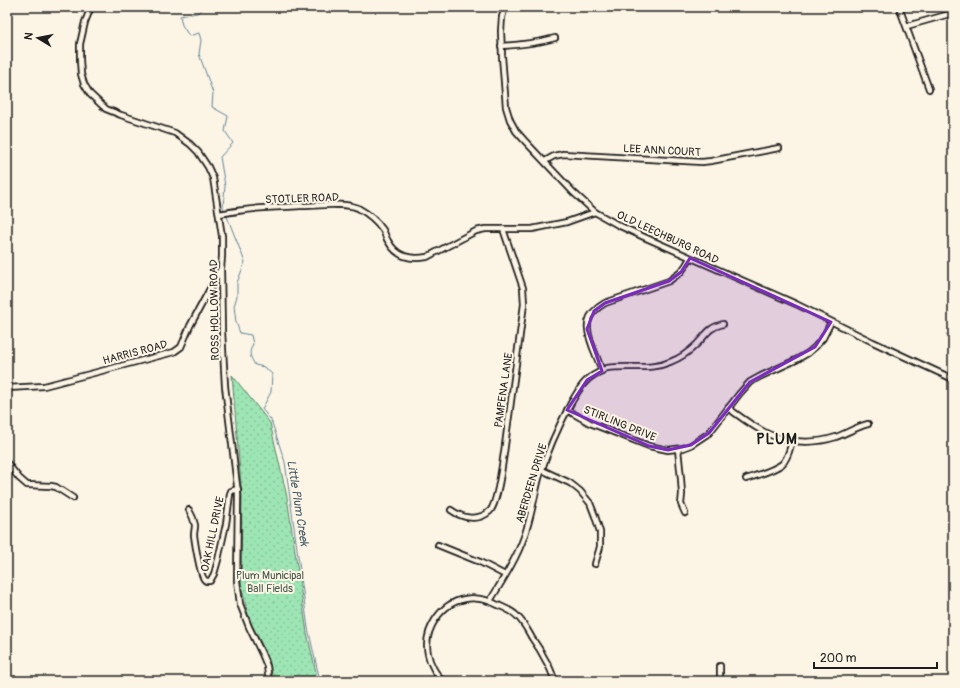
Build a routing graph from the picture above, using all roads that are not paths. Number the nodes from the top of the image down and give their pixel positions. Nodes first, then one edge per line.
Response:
1 (91, 7) edge
2 (505, 7) edge
3 (899, 7) edge
4 (953, 13) edge
5 (907, 26) junction
6 (555, 38) dead end
7 (501, 46) junction
8 (929, 89) dead end
9 (779, 148) dead end
10 (544, 161) junction
11 (595, 212) junction
12 (221, 213) junction
13 (503, 230) junction
14 (690, 258) junction
15 (221, 269) junction
16 (831, 322) junction
17 (723, 324) dead end
18 (602, 371) junction
19 (953, 378) edge
20 (7, 388) edge
21 (728, 408) junction
22 (568, 410) junction
23 (868, 424) dead end
24 (792, 441) junction
25 (678, 449) junction
26 (7, 463) edge
27 (542, 470) junction
28 (746, 479) dead end
29 (238, 489) junction
30 (73, 498) dead end
31 (189, 510) dead end
32 (451, 510) dead end
33 (685, 513) dead end
34 (438, 545) dead end
35 (595, 564) dead end
36 (505, 575) junction
37 (490, 601) junction
38 (720, 666) dead end
39 (268, 681) edge
40 (442, 681) edge
41 (554, 681) edge
42 (720, 681) edge

1 - 12 street, ROSS HOLLOW ROAD
2 - 7 street, OLD LEECHBURG ROAD
3 - 5 street
4 - 5 street
5 - 8 street
6 - 7 street
7 - 10 street, OLD LEECHBURG ROAD
9 - 10 street, LEE ANN COURT
10 - 11 street, OLD LEECHBURG ROAD
11 - 13 street, STOTLER ROAD
11 - 14 street, OLD LEECHBURG ROAD
12 - 13 street, STOTLER ROAD
12 - 15 street, ROSS HOLLOW ROAD
13 - 32 street, PAMPENA LANE
14 - 16 street, OLD LEECHBURG ROAD
14 - 18 street
15 - 20 street, HARRIS ROAD
15 - 29 street, ROSS HOLLOW ROAD
16 - 19 street, OLD LEECHBURG ROAD
16 - 21 street, STIRLING DRIVE
17 - 18 street, ABERDEEN DRIVE
18 - 22 street, ABERDEEN DRIVE
21 - 24 street
21 - 25 street, STIRLING DRIVE
22 - 25 street, STIRLING DRIVE
22 - 27 street, ABERDEEN DRIVE
23 - 24 street
24 - 28 street
25 - 33 street
26 - 30 street
27 - 35 street
27 - 36 street, ABERDEEN DRIVE
29 - 31 street, OAK HILL DRIVE
29 - 39 street, ROSS HOLLOW ROAD
34 - 36 street
36 - 37 street, ABERDEEN DRIVE
37 - 40 street
37 - 41 street
38 - 42 street

